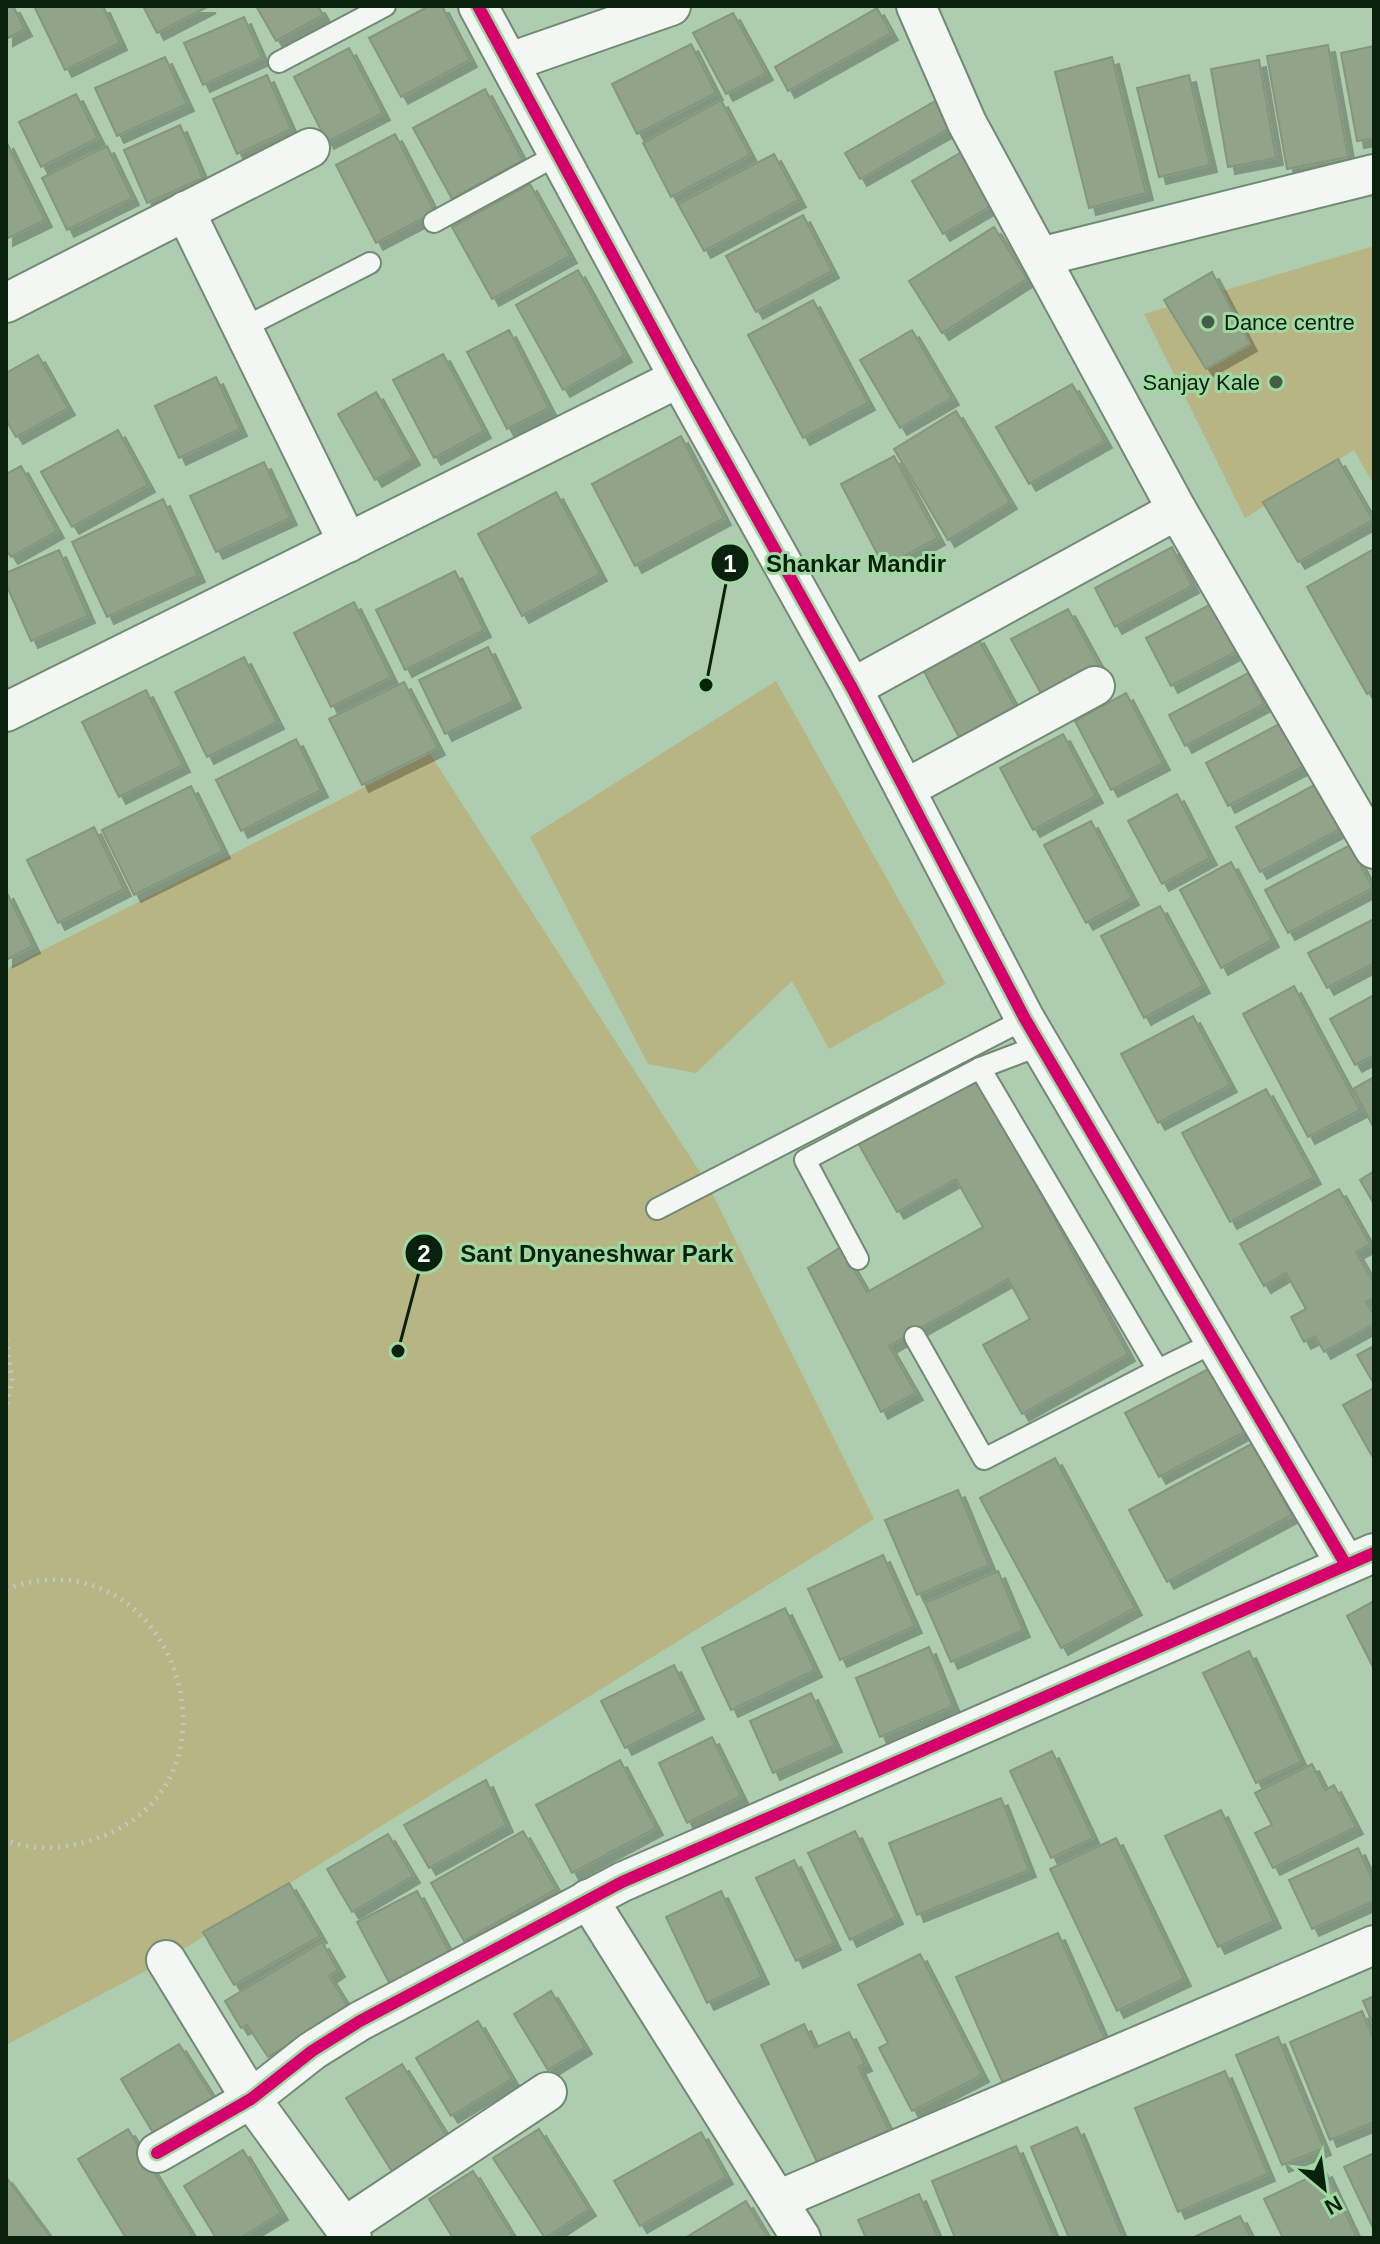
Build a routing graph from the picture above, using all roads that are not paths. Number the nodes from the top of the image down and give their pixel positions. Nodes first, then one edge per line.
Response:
1 (385, 6) edge
2 (478, 6) edge
3 (671, 6) edge
4 (916, 6) edge
5 (279, 62) dead end
6 (510, 62) junction
7 (310, 148) dead end
8 (559, 154) junction
9 (1374, 174) edge
10 (185, 211) junction
11 (434, 222) dead end
12 (1040, 257) junction
13 (370, 263) dead end
14 (6, 303) edge
15 (243, 328) junction
16 (679, 378) junction
17 (1177, 510) junction
18 (348, 543) junction
19 (1095, 686) dead end
20 (852, 688) junction
21 (6, 712) edge
22 (905, 789) junction
23 (1374, 849) edge
24 (1033, 1032) junction
25 (980, 1068) junction
26 (657, 1209) dead end
27 (858, 1259) dead end
28 (915, 1337) dead end
29 (1215, 1342) junction
30 (1158, 1370) junction
31 (1360, 1559) edge
32 (588, 1899) junction
33 (1374, 1945) edge
34 (166, 1960) dead end
35 (547, 2092) dead end
36 (251, 2099) junction
37 (157, 2153) dead end
38 (778, 2200) junction
39 (348, 2233) edge
40 (801, 2238) edge

1 - 5 lane
2 - 6 street
3 - 6 street
4 - 12 street
6 - 8 street
7 - 10 street
8 - 11 lane
8 - 16 street
9 - 12 street
10 - 14 street
10 - 15 street
12 - 17 street
13 - 15 lane
15 - 18 street
16 - 18 street
16 - 20 street
17 - 20 street
17 - 23 street
18 - 21 street
19 - 22 street
20 - 22 street
22 - 24 street
24 - 25 lane
24 - 26 lane
24 - 29 street
25 - 27 lane
25 - 30 lane
28 - 30 lane
29 - 30 lane
29 - 31 street
31 - 32 street
32 - 36 street
32 - 38 street
33 - 38 street
34 - 36 street
35 - 39 street
36 - 37 street
36 - 39 street
38 - 40 street

